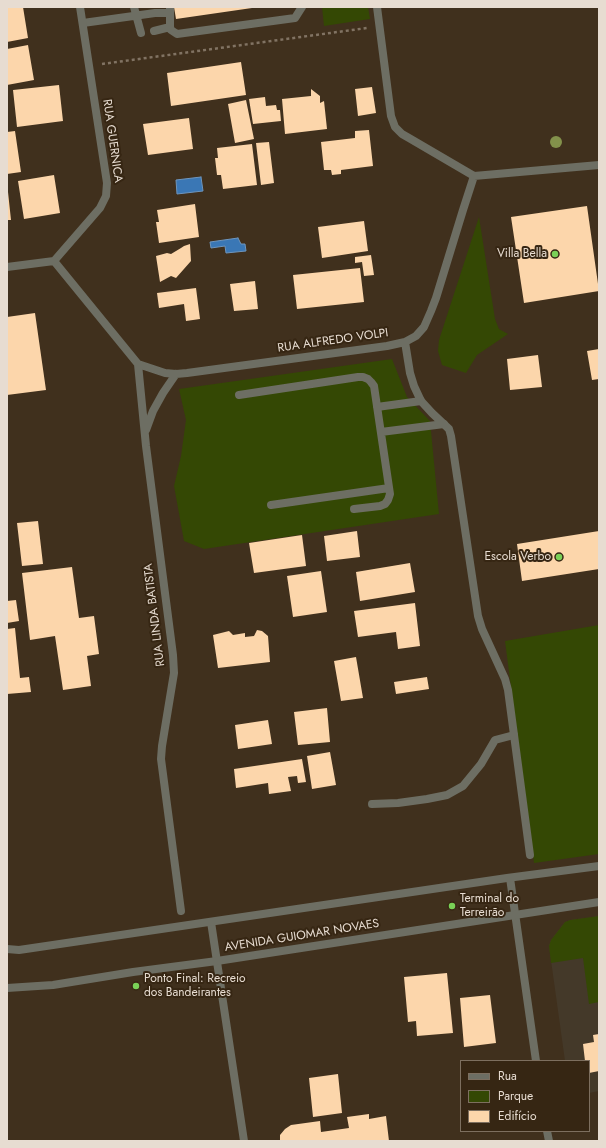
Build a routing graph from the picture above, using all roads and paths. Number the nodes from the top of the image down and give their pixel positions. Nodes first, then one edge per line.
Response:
1 (80, 7) edge
2 (134, 7) edge
3 (302, 7) edge
4 (377, 7) edge
5 (170, 10) edge
6 (137, 16) junction
7 (82, 23) junction
8 (379, 26) junction
9 (170, 27) junction
10 (154, 31) dead end
11 (141, 33) dead end
12 (98, 65) dead end
13 (599, 165) edge
14 (474, 176) junction
15 (54, 261) junction
16 (7, 267) edge
17 (405, 342) junction
18 (138, 364) junction
19 (176, 374) junction
20 (239, 395) dead end
21 (421, 401) junction
22 (377, 406) junction
23 (444, 424) junction
24 (381, 432) junction
25 (145, 433) junction
26 (389, 488) junction
27 (271, 505) dead end
28 (354, 509) dead end
29 (514, 734) junction
30 (372, 804) dead end
31 (530, 855) dead end
32 (599, 866) edge
33 (510, 878) junction
34 (599, 902) edge
35 (181, 911) dead end
36 (515, 914) junction
37 (211, 922) junction
38 (7, 949) edge
39 (217, 961) junction
40 (7, 988) edge
41 (536, 1060) edge
42 (244, 1141) edge

1 - 7 street, RUA GUERNICA
2 - 6 street
3 - 9 street
4 - 8 street
5 - 6 street
5 - 9 street
6 - 7 street
6 - 11 street
7 - 15 street, RUA GUERNICA
8 - 12 path
8 - 14 street
9 - 10 street
13 - 14 street
14 - 17 street, RUA ALFREDO VOLPI
15 - 16 street
15 - 18 street
17 - 19 street, RUA ALFREDO VOLPI
17 - 21 street
18 - 19 street, RUA ALFREDO VOLPI
18 - 25 street, RUA LINDA BATISTA
19 - 25 street
20 - 22 street
21 - 22 street
21 - 23 street
22 - 24 street
23 - 24 street
23 - 29 street
24 - 26 street
25 - 35 street, RUA LINDA BATISTA
26 - 27 street
26 - 28 street
29 - 30 street
29 - 31 street
32 - 33 street
33 - 36 street
33 - 37 street
34 - 36 street, AVENIDA GUIOMAR NOVAES
36 - 39 street, AVENIDA GUIOMAR NOVAES
36 - 41 street
37 - 38 street
37 - 39 street
39 - 40 street, AVENIDA GUIOMAR NOVAES
39 - 42 street

